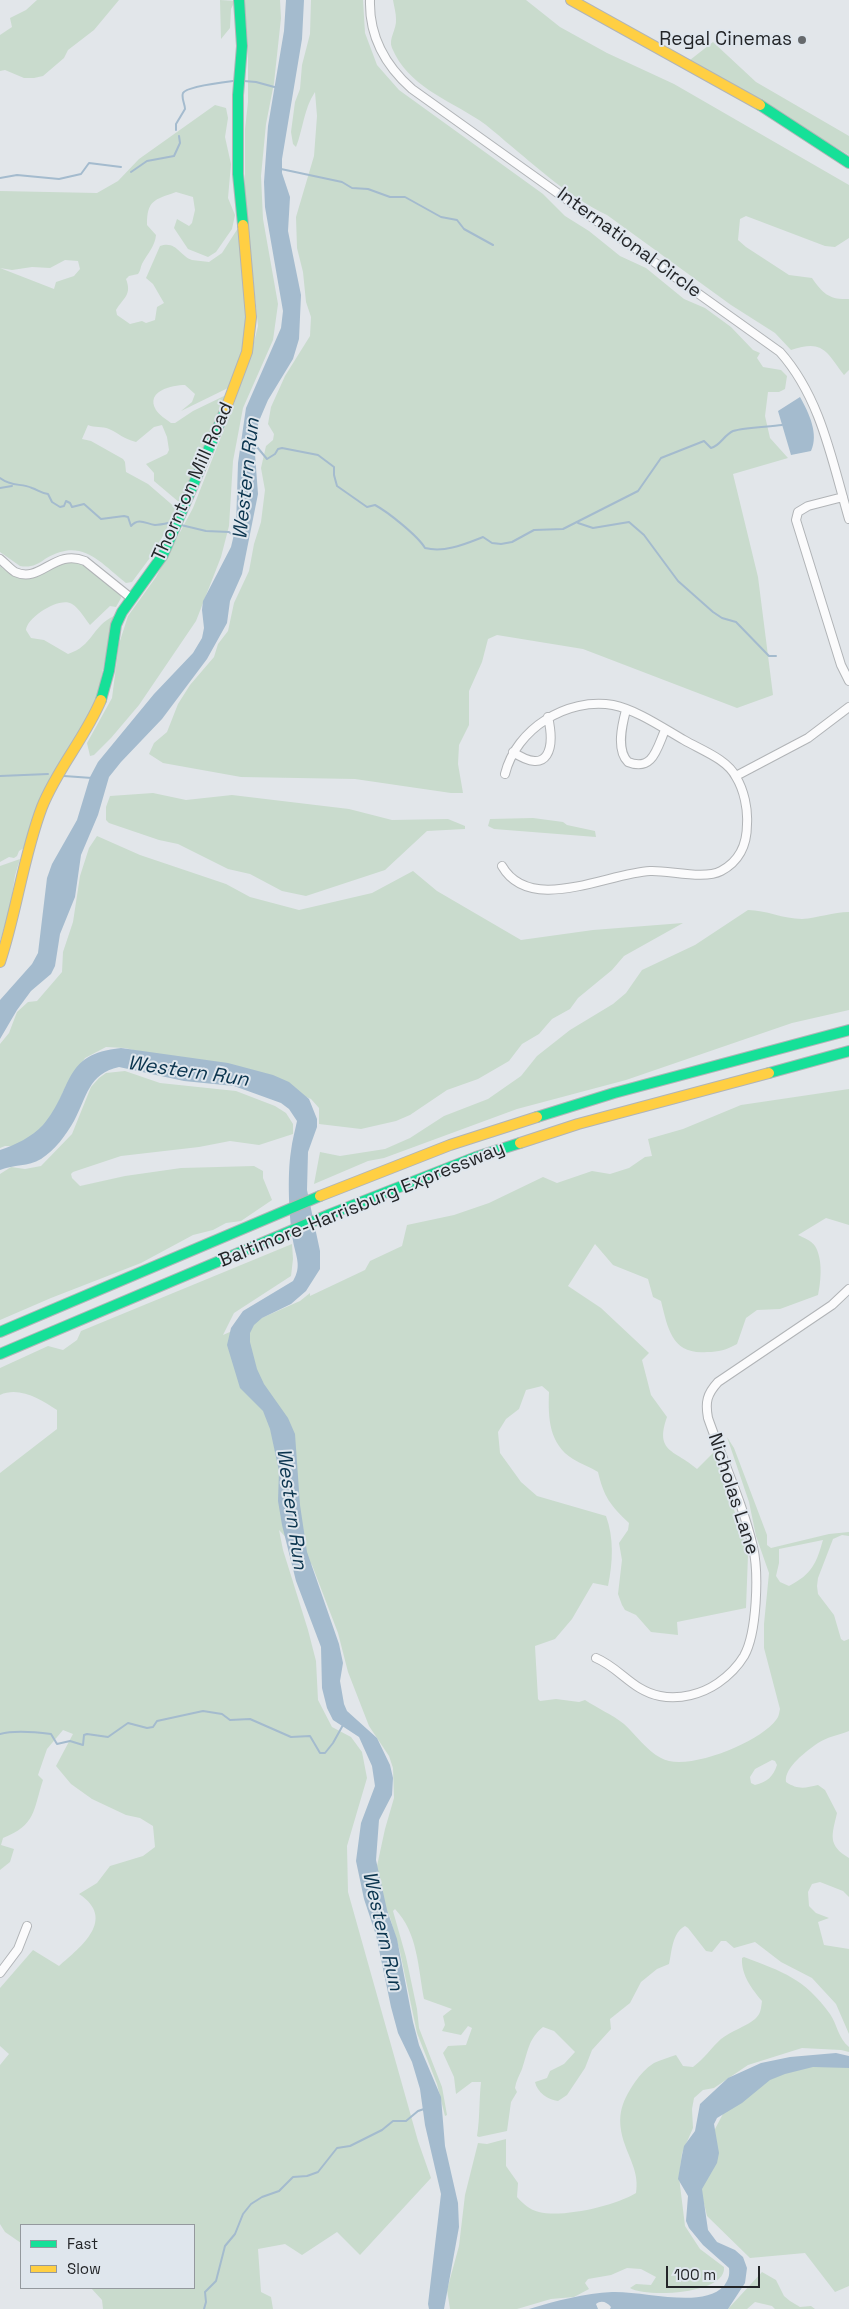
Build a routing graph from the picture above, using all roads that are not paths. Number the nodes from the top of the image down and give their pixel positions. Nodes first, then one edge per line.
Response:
1 (239, 0) edge
2 (370, 0) edge
3 (572, 0) edge
4 (849, 163) edge
5 (842, 497) junction
6 (849, 518) edge
7 (0, 559) edge
8 (132, 598) junction
9 (849, 681) edge
10 (849, 707) edge
11 (626, 710) junction
12 (548, 717) junction
13 (665, 730) junction
14 (513, 752) junction
15 (505, 774) dead end
16 (736, 776) junction
17 (502, 866) dead end
18 (0, 962) edge
19 (849, 1030) edge
20 (849, 1051) edge
21 (849, 1289) edge
22 (0, 1332) edge
23 (0, 1354) edge
24 (596, 1658) dead end
25 (27, 1926) dead end
26 (0, 1972) edge

1 - 8 main road, Thornton Mill Road
2 - 5 street, International Circle
3 - 4 main road
5 - 6 street, International Circle
5 - 9 street
7 - 8 street
8 - 18 main road, Thornton Mill Road
10 - 16 street
11 - 12 street
11 - 13 street
11 - 13 street
12 - 14 street
12 - 14 street
13 - 16 street
14 - 15 street
16 - 17 street
19 - 22 main road, Baltimore-Harrisburg Expressway
20 - 23 main road, Baltimore-Harrisburg Expressway
21 - 24 street, Nicholas Lane
25 - 26 street

